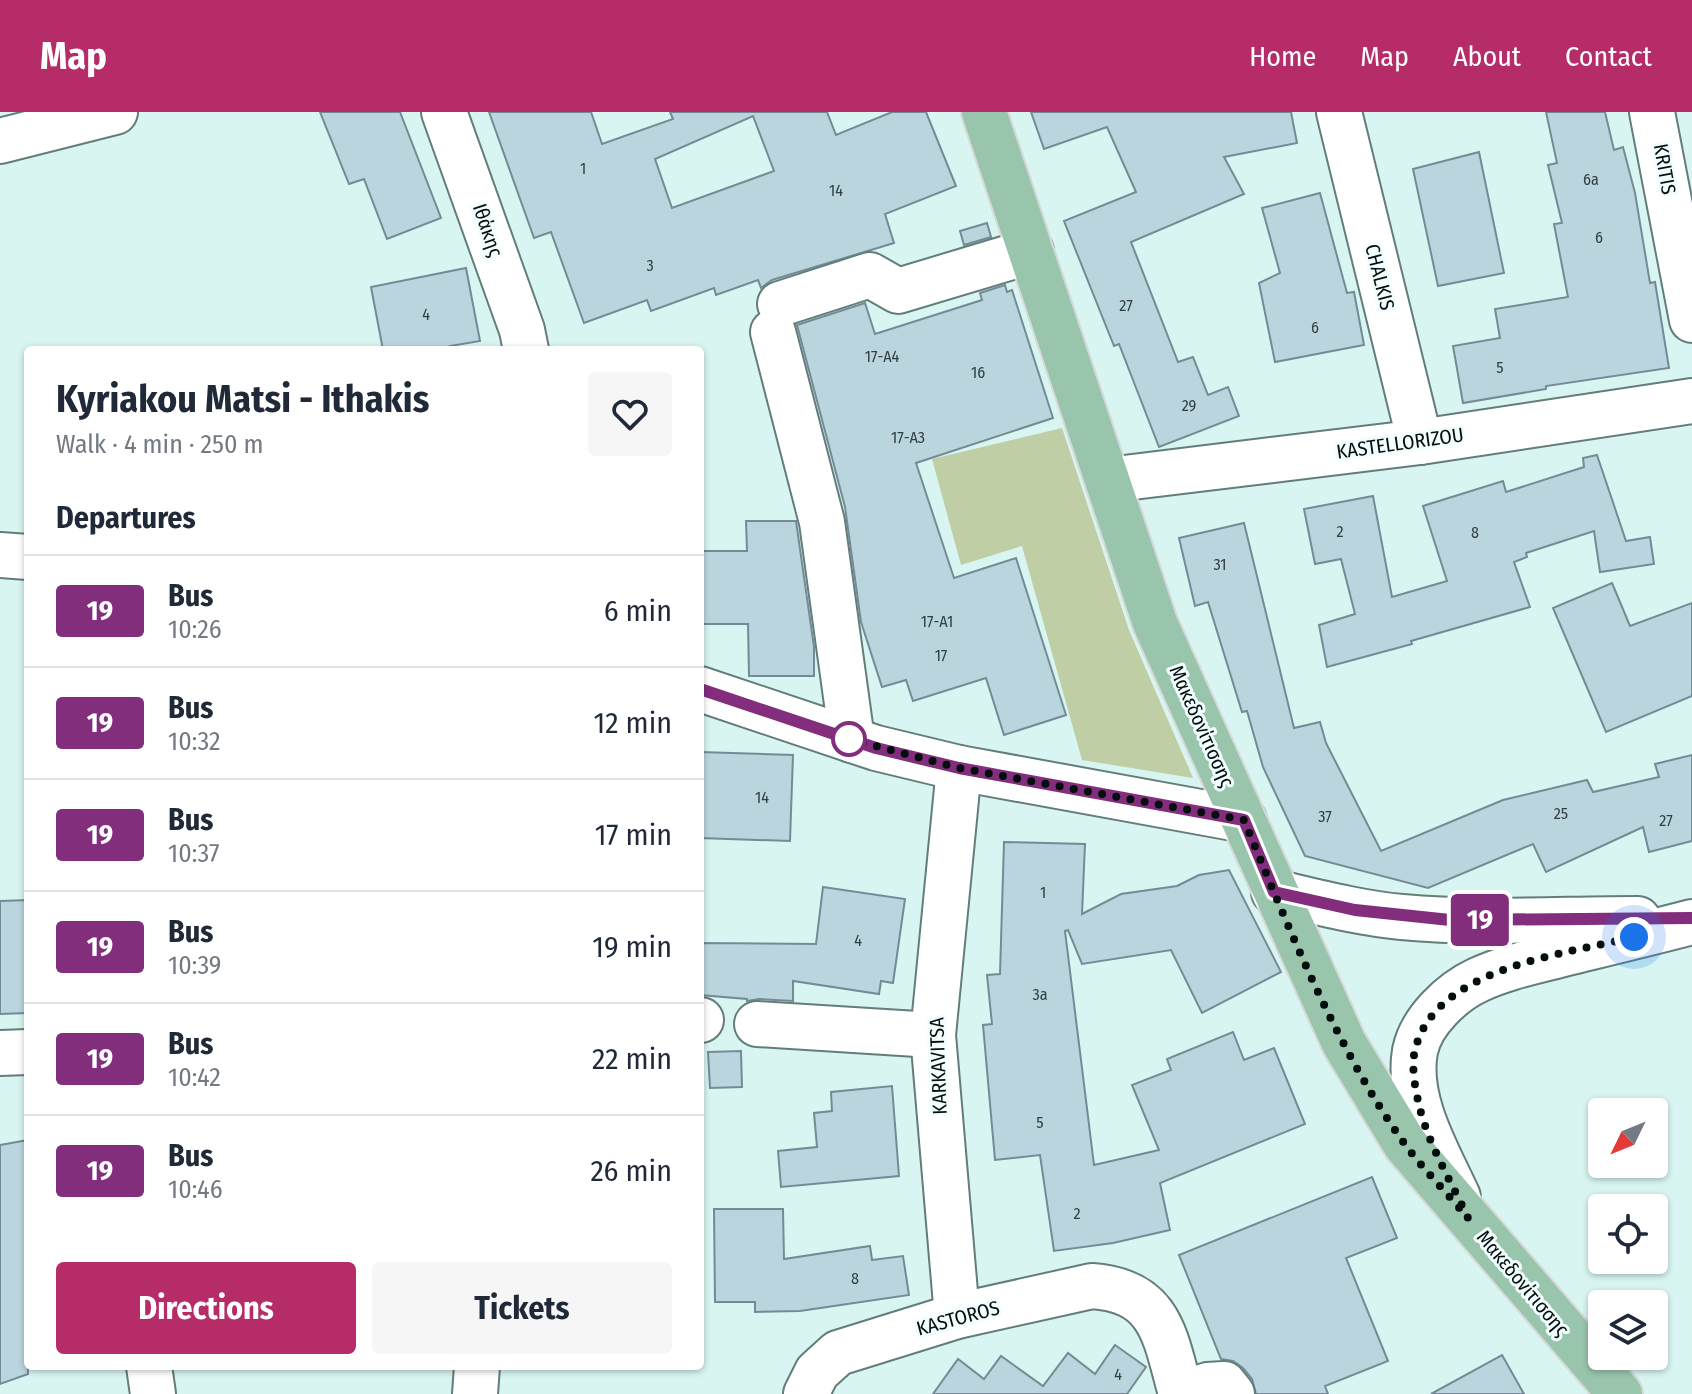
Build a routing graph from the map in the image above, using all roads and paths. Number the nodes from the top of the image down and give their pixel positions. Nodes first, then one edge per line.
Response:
1 (115, 112) edge
2 (444, 112) edge
3 (984, 112) edge
4 (1339, 112) edge
5 (1668, 125) edge
6 (0, 141) edge
7 (1031, 251) junction
8 (1692, 320) edge
9 (525, 346) edge
10 (1692, 401) edge
11 (1420, 442) junction
12 (1108, 480) junction
13 (0, 555) edge
14 (24, 557) edge
15 (704, 690) edge
16 (852, 740) junction
17 (959, 768) junction
18 (1244, 820) junction
19 (1274, 892) junction
20 (1692, 920) edge
21 (757, 1024) dead end
22 (933, 1035) junction
23 (24, 1052) edge
24 (0, 1053) edge
25 (1468, 1218) junction
26 (957, 1316) junction
27 (150, 1370) edge
28 (477, 1370) edge
29 (153, 1394) edge
30 (475, 1394) edge
31 (806, 1394) edge
32 (1180, 1394) edge
33 (1232, 1394) edge
34 (1620, 1394) edge

1 - 6 street
2 - 9 street, Ιθάκης
3 - 7 main road, Μακεδονίτισσης
4 - 11 street, CHALKIS
5 - 8 street, KRITIS
7 - 12 main road, Μακεδονίτισσης
7 - 16 street
10 - 11 street, KASTELLORIZOU
11 - 12 street, KASTELLORIZOU
12 - 18 main road, Μακεδονίτισσης
13 - 14 street
15 - 16 street
16 - 17 street
17 - 18 street
17 - 22 street, KARKAVITSA
18 - 19 main road, Μακεδονίτισσης
19 - 20 street
19 - 25 main road, Μακεδονίτισσης
20 - 25 street
21 - 22 street
22 - 26 street, KARKAVITSA
23 - 24 street
25 - 34 main road, Μακεδονίτισσης
26 - 31 street, KASTOROS
26 - 32 street, KASTOROS
27 - 29 street
28 - 30 street
32 - 33 street

